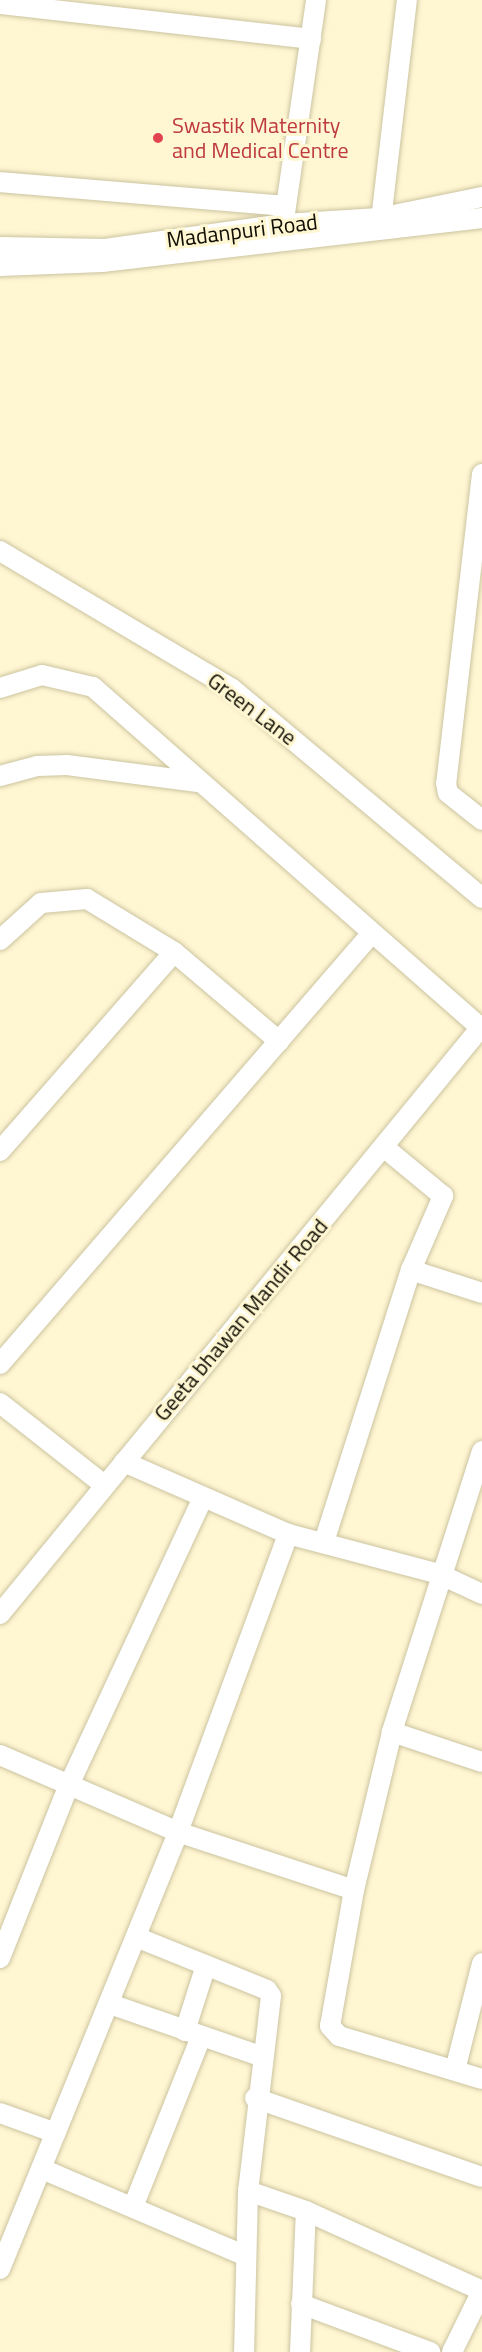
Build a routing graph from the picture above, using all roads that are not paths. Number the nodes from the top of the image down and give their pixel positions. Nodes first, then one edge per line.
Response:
1 (316, 0) edge
2 (407, 0) edge
3 (0, 4) edge
4 (43, 5) edge
5 (311, 39) junction
6 (0, 182) edge
7 (482, 197) edge
8 (285, 215) junction
9 (482, 218) edge
10 (379, 225) junction
11 (283, 243) junction
12 (0, 247) edge
13 (0, 266) edge
14 (482, 474) edge
15 (0, 551) edge
16 (474, 600) edge
17 (0, 688) edge
18 (0, 776) edge
19 (198, 782) junction
20 (482, 820) edge
21 (482, 898) edge
22 (371, 934) junction
23 (0, 940) edge
24 (174, 952) junction
25 (481, 1028) edge
26 (279, 1041) junction
27 (385, 1148) junction
28 (0, 1151) edge
29 (411, 1270) junction
30 (482, 1293) edge
31 (0, 1364) edge
32 (0, 1403) edge
33 (482, 1451) edge
34 (124, 1462) junction
35 (103, 1484) junction
36 (203, 1498) junction
37 (288, 1534) junction
38 (324, 1542) junction
39 (439, 1574) junction
40 (482, 1594) edge
41 (0, 1614) edge
42 (392, 1732) junction
43 (0, 1755) edge
44 (482, 1762) edge
45 (69, 1785) junction
46 (178, 1832) junction
47 (354, 1890) junction
48 (136, 1937) junction
49 (0, 1958) edge
50 (482, 1963) edge
51 (206, 1965) junction
52 (110, 2004) junction
53 (193, 2034) junction
54 (260, 2056) junction
55 (454, 2070) junction
56 (482, 2079) edge
57 (255, 2098) junction
58 (1, 2116) edge
59 (56, 2133) junction
60 (42, 2169) junction
61 (482, 2177) edge
62 (248, 2191) junction
63 (133, 2207) junction
64 (306, 2211) junction
65 (246, 2256) junction
66 (0, 2269) edge
67 (482, 2291) edge
68 (301, 2304) junction
69 (244, 2352) edge
70 (300, 2352) edge
71 (430, 2352) edge
72 (452, 2352) edge

1 - 5 street
2 - 10 street
3 - 4 street
4 - 5 street
5 - 8 street
6 - 8 street
7 - 10 street, Madanpuri Road
8 - 10 street, Madanpuri Road
8 - 11 street
8 - 12 street, Madanpuri Road
9 - 10 street, Madanpuri Road
10 - 11 street, Madanpuri Road
11 - 13 street, Madanpuri Road
14 - 16 street
15 - 21 street, Green Lane
16 - 20 street
17 - 19 street
18 - 19 street
19 - 22 street
22 - 25 street
22 - 26 street
23 - 24 street
24 - 26 street
24 - 28 street
25 - 27 street, Geeta bhawan Mandir Road
26 - 31 street
27 - 29 street
27 - 34 street, Geeta bhawan Mandir Road
29 - 30 street
29 - 38 street
32 - 35 street
33 - 39 street
34 - 35 street, Geeta bhawan Mandir Road
34 - 36 street
35 - 41 street, Geeta bhawan Mandir Road
36 - 37 street
36 - 45 street
37 - 38 street
37 - 46 street
38 - 39 street
39 - 40 street
39 - 42 street
42 - 44 street
42 - 47 street
43 - 45 street
45 - 46 street
45 - 49 street
46 - 47 street
46 - 48 street
47 - 55 street
48 - 51 street
48 - 52 street
50 - 55 street
51 - 53 street
51 - 54 street
52 - 53 street
52 - 59 street
53 - 54 street
53 - 63 street
54 - 57 street
55 - 56 street
57 - 61 street
57 - 62 street
58 - 59 street
59 - 60 street
60 - 63 street
60 - 66 street
62 - 64 street
62 - 65 street
63 - 65 street
64 - 67 street
64 - 68 street
65 - 69 street
67 - 72 street
68 - 70 street
68 - 71 street

